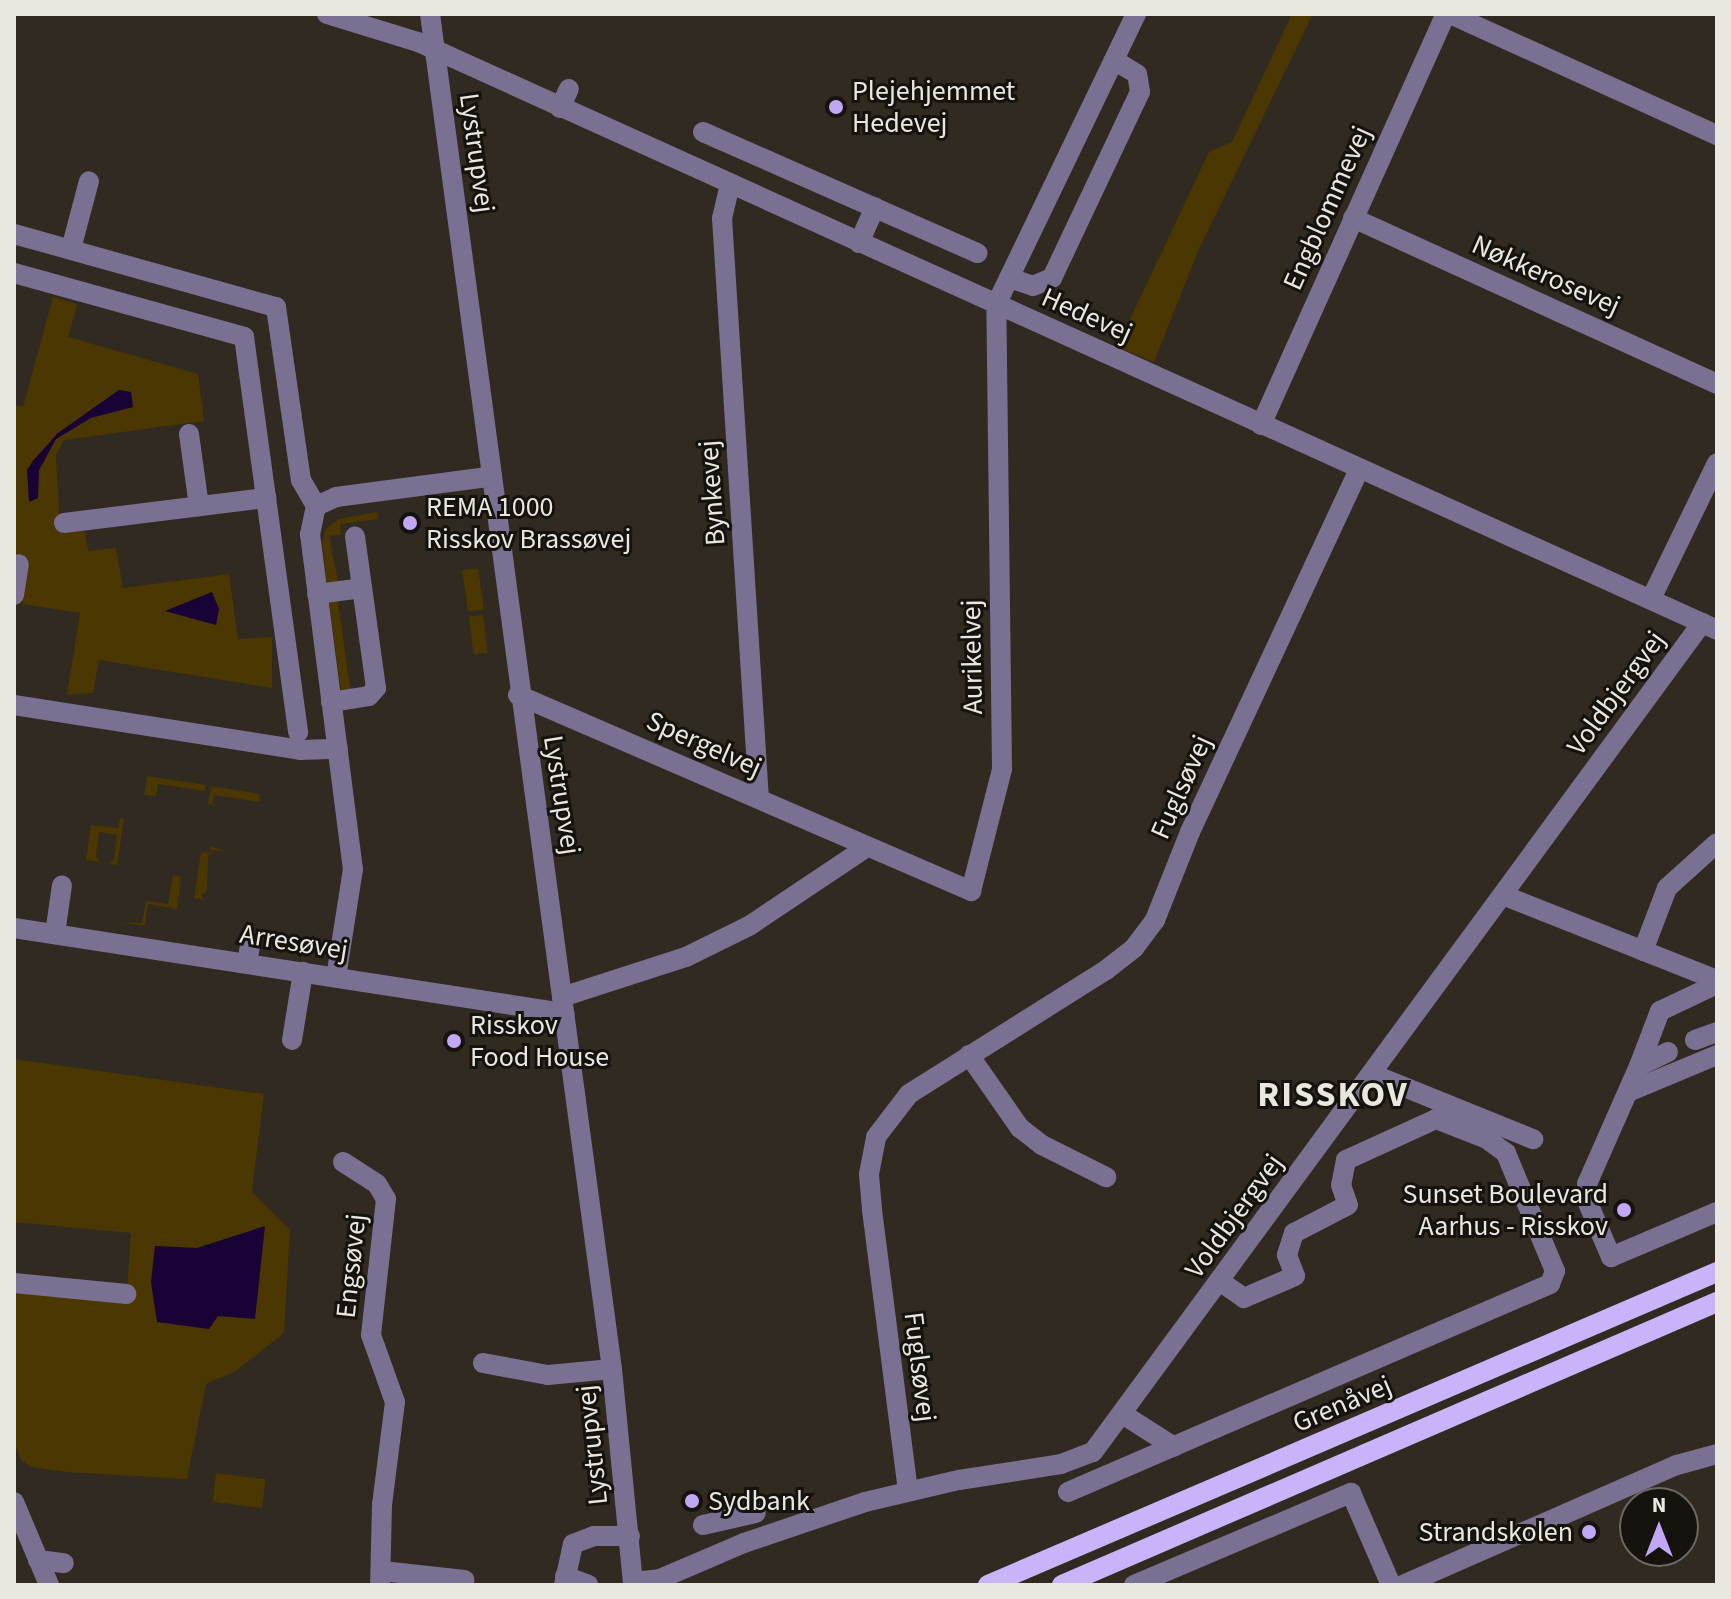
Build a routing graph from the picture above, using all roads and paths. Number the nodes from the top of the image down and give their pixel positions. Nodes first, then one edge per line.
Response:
1 (327, 14) edge
2 (430, 14) edge
3 (1136, 14) edge
4 (1448, 14) edge
5 (352, 18) edge
6 (434, 50) junction
7 (1114, 60) junction
8 (703, 132) dead end
9 (1717, 135) edge
10 (89, 181) dead end
11 (730, 184) junction
12 (875, 207) junction
13 (1353, 218) junction
14 (14, 234) edge
15 (859, 243) junction
16 (71, 249) junction
17 (977, 253) dead end
18 (14, 273) edge
19 (1009, 278) junction
20 (996, 305) junction
21 (1717, 384) edge
22 (291, 402) junction
23 (253, 407) junction
24 (1261, 425) junction
25 (189, 434) dead end
26 (1717, 463) edge
27 (1359, 469) junction
28 (488, 477) junction
29 (266, 498) junction
30 (199, 506) junction
31 (316, 506) junction
32 (64, 523) dead end
33 (355, 536) dead end
34 (19, 564) dead end
35 (362, 588) junction
36 (317, 594) junction
37 (14, 595) edge
38 (1651, 599) junction
39 (320, 618) junction
40 (283, 623) junction
41 (1709, 626) edge
42 (518, 695) junction
43 (331, 702) junction
44 (14, 705) edge
45 (298, 732) dead end
46 (338, 749) junction
47 (759, 799) junction
48 (1717, 843) edge
49 (867, 847) junction
50 (62, 885) dead end
51 (1505, 896) junction
52 (14, 928) edge
53 (55, 934) junction
54 (251, 941) dead end
55 (1643, 951) junction
56 (247, 963) junction
57 (303, 972) junction
58 (336, 977) junction
59 (1717, 982) edge
60 (563, 1005) junction
61 (1717, 1032) edge
62 (292, 1040) dead end
63 (1695, 1040) dead end
64 (1668, 1052) dead end
65 (969, 1055) junction
66 (1717, 1055) edge
67 (1639, 1066) junction
68 (1372, 1074) junction
69 (1628, 1092) junction
70 (1329, 1135) junction
71 (1533, 1139) dead end
72 (1353, 1153) junction
73 (343, 1162) dead end
74 (1106, 1177) dead end
75 (1717, 1212) edge
76 (1717, 1272) edge
77 (1221, 1282) junction
78 (14, 1283) edge
79 (126, 1294) dead end
80 (1717, 1302) edge
81 (483, 1363) dead end
82 (612, 1369) junction
83 (1124, 1415) junction
84 (1174, 1447) junction
85 (1717, 1454) edge
86 (908, 1491) junction
87 (1068, 1492) dead end
88 (14, 1502) edge
89 (703, 1525) dead end
90 (630, 1536) junction
91 (744, 1543) junction
92 (38, 1560) junction
93 (64, 1563) dead end
94 (381, 1578) edge
95 (465, 1580) dead end
96 (565, 1580) edge
97 (633, 1583) edge
98 (49, 1585) edge
99 (588, 1585) edge
100 (988, 1585) edge
101 (1062, 1585) edge
102 (1134, 1585) edge
103 (1391, 1585) edge
104 (1403, 1585) edge

1 - 5 street, Hedevej
2 - 6 street, Lystrupvej
3 - 7 street
4 - 9 street
4 - 13 street, Engblommevej
5 - 6 street, Hedevej
6 - 11 street, Hedevej
6 - 28 street, Lystrupvej
7 - 19 street
7 - 19 street
8 - 12 street
10 - 16 street
11 - 15 street, Hedevej
11 - 47 street, Bynkevej
12 - 15 street
12 - 17 street
13 - 21 street, Nøkkerosevej
13 - 24 street, Engblommevej
14 - 16 street
15 - 20 street, Hedevej
16 - 22 street
18 - 23 street
19 - 20 street
20 - 24 street, Hedevej
20 - 49 street, Aurikelvej
22 - 23 street
22 - 31 street
23 - 29 street
24 - 27 street, Hedevej
25 - 30 street
26 - 38 street
27 - 38 street, Hedevej
27 - 65 street, Fuglsøvej
28 - 31 street
28 - 42 street, Lystrupvej
29 - 30 street
29 - 40 street
30 - 32 street
31 - 36 street
33 - 35 street
34 - 37 street
35 - 36 street
35 - 43 street
36 - 39 street
38 - 41 street, Hedevej
39 - 40 street
39 - 43 street
40 - 45 street
41 - 51 street, Voldbjergvej
42 - 47 street, Spergelvej
42 - 60 street, Lystrupvej
43 - 46 street
44 - 46 street
46 - 58 street
47 - 49 street, Spergelvej
48 - 55 street
49 - 60 street
50 - 53 street
51 - 55 street
51 - 68 street, Voldbjergvej
52 - 53 street, Arresøvej
53 - 56 street, Arresøvej
54 - 56 street
55 - 59 street
56 - 57 street, Arresøvej
57 - 58 street, Arresøvej
57 - 62 street
58 - 60 street, Arresøvej
59 - 67 street
60 - 82 street, Lystrupvej
61 - 63 street
64 - 67 street
65 - 74 street
65 - 86 street, Fuglsøvej
66 - 69 street
67 - 69 street
68 - 70 street, Voldbjergvej
68 - 71 street
69 - 75 street
70 - 72 street
70 - 77 street, Voldbjergvej
72 - 77 street
72 - 84 street
73 - 94 street, Engsøvej
76 - 100 main road, Grenåvej
77 - 83 street, Voldbjergvej
78 - 79 street
80 - 101 main road, Grenåvej
81 - 82 street
82 - 90 street, Lystrupvej
83 - 84 street
83 - 86 street, Voldbjergvej
84 - 87 street
85 - 104 street
86 - 91 street, Voldbjergvej
88 - 92 street
89 - 91 street
90 - 96 street
90 - 97 street, Lystrupvej
91 - 97 street, Voldbjergvej
92 - 93 street
92 - 98 street
94 - 95 street
96 - 99 street
102 - 103 street

